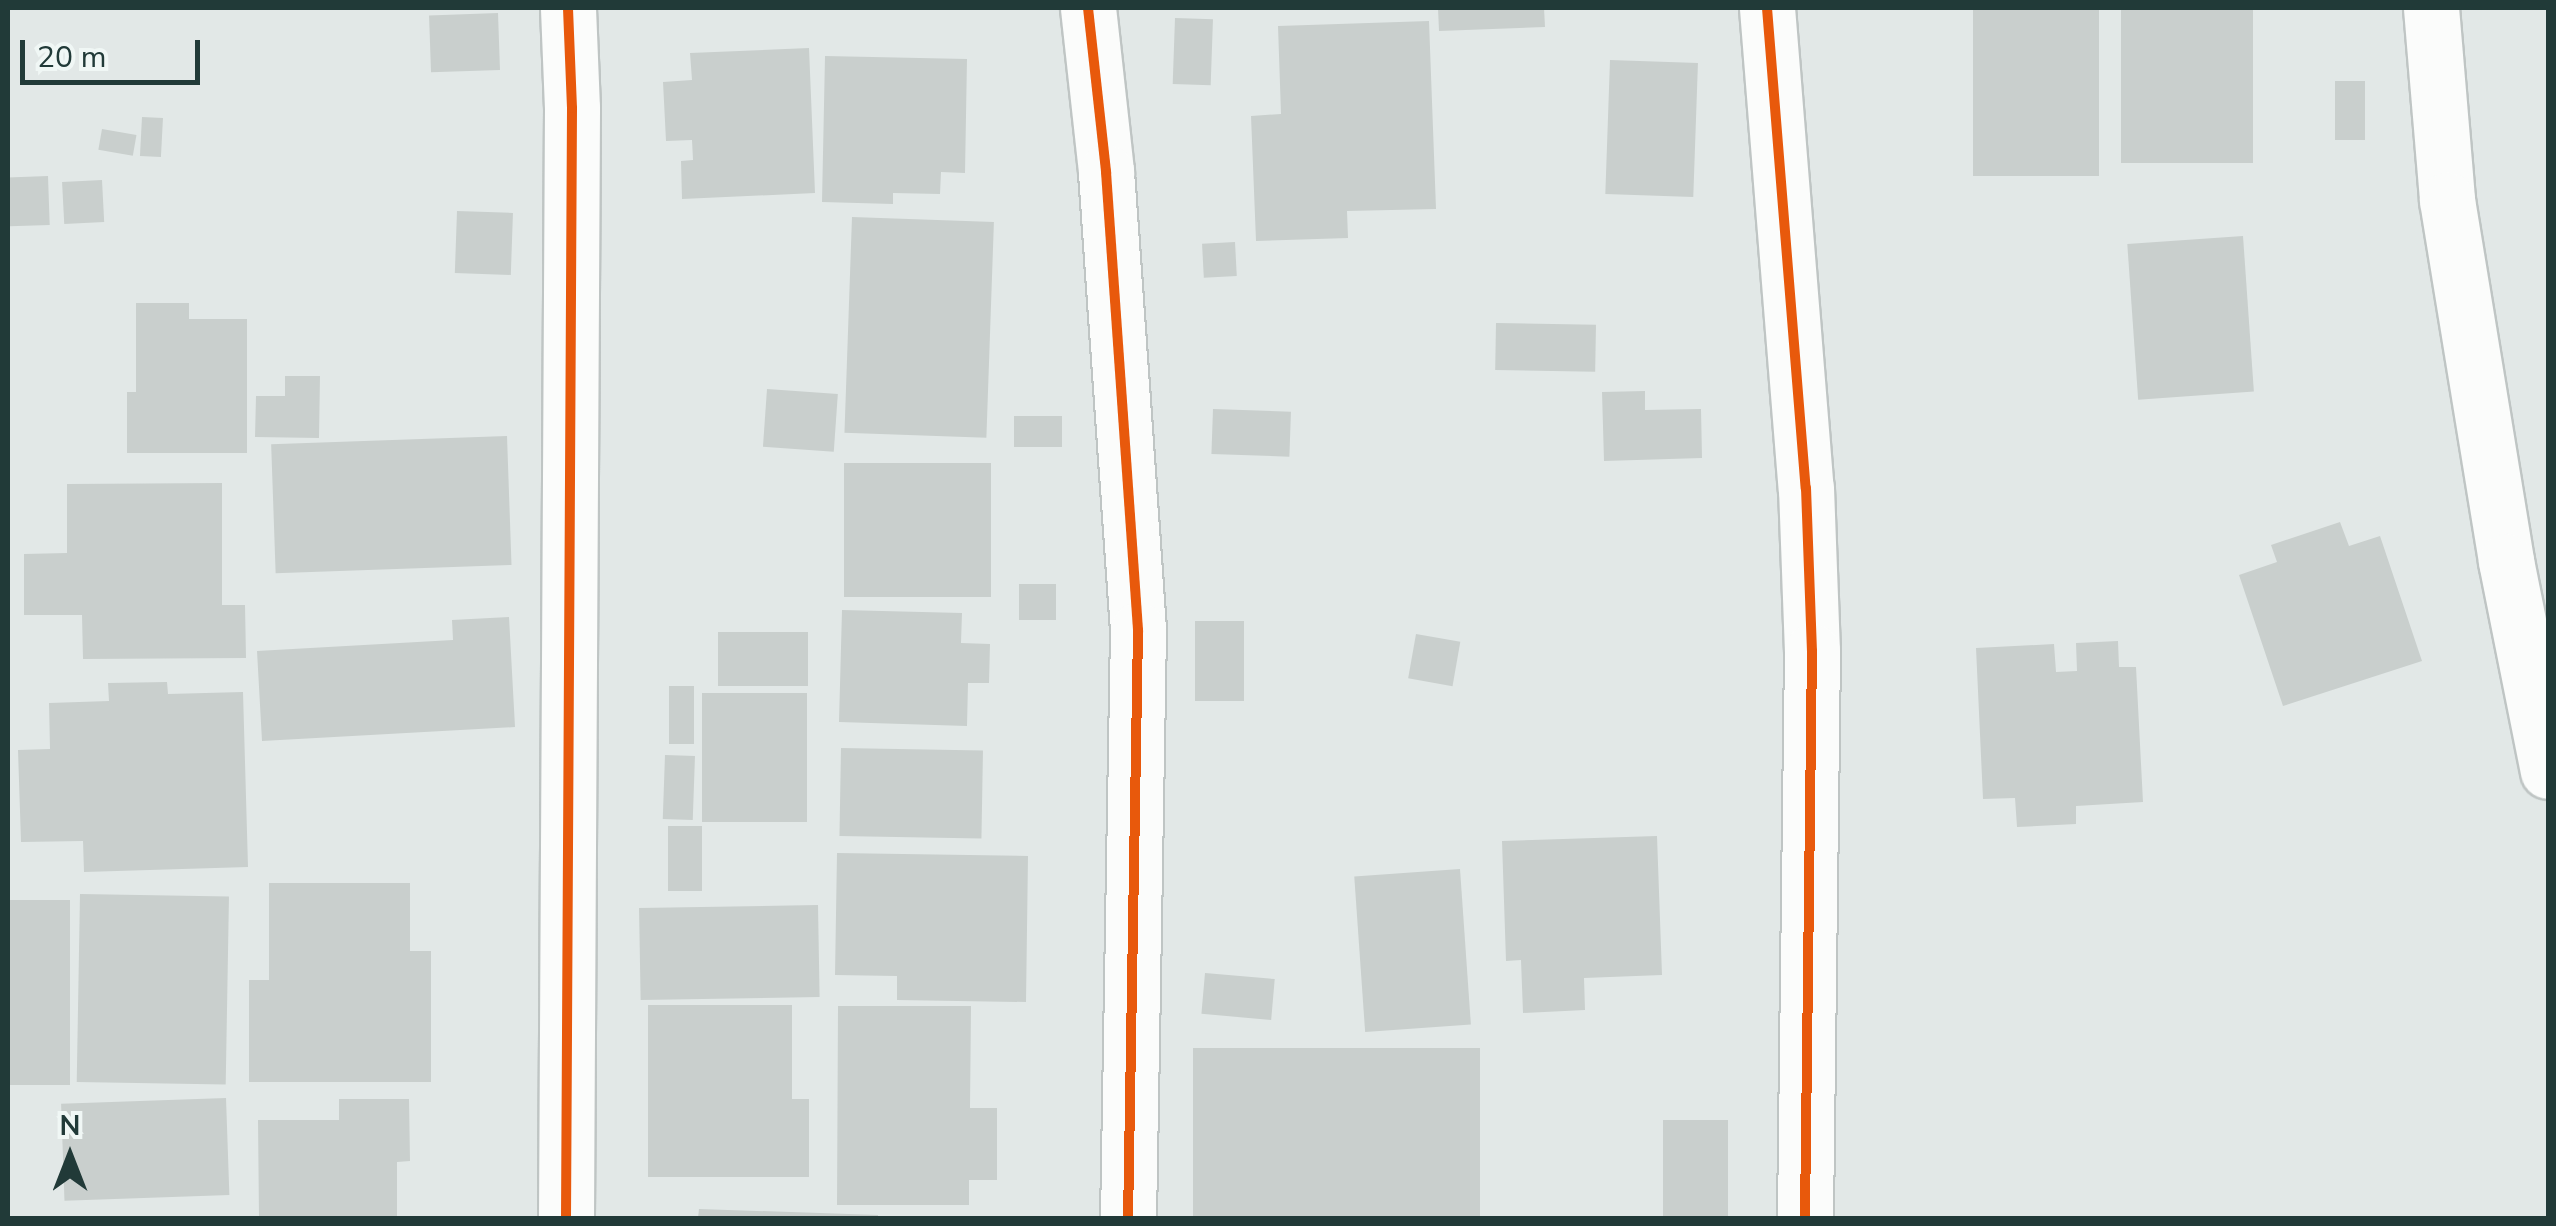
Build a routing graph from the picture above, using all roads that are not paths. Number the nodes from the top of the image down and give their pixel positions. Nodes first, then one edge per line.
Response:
1 (568, 8) edge
2 (1088, 8) edge
3 (1767, 8) edge
4 (2431, 8) edge
5 (2548, 771) edge
6 (566, 1218) edge
7 (1128, 1218) edge
8 (1806, 1218) edge

1 - 6 street
2 - 7 street
3 - 8 street
4 - 5 street

